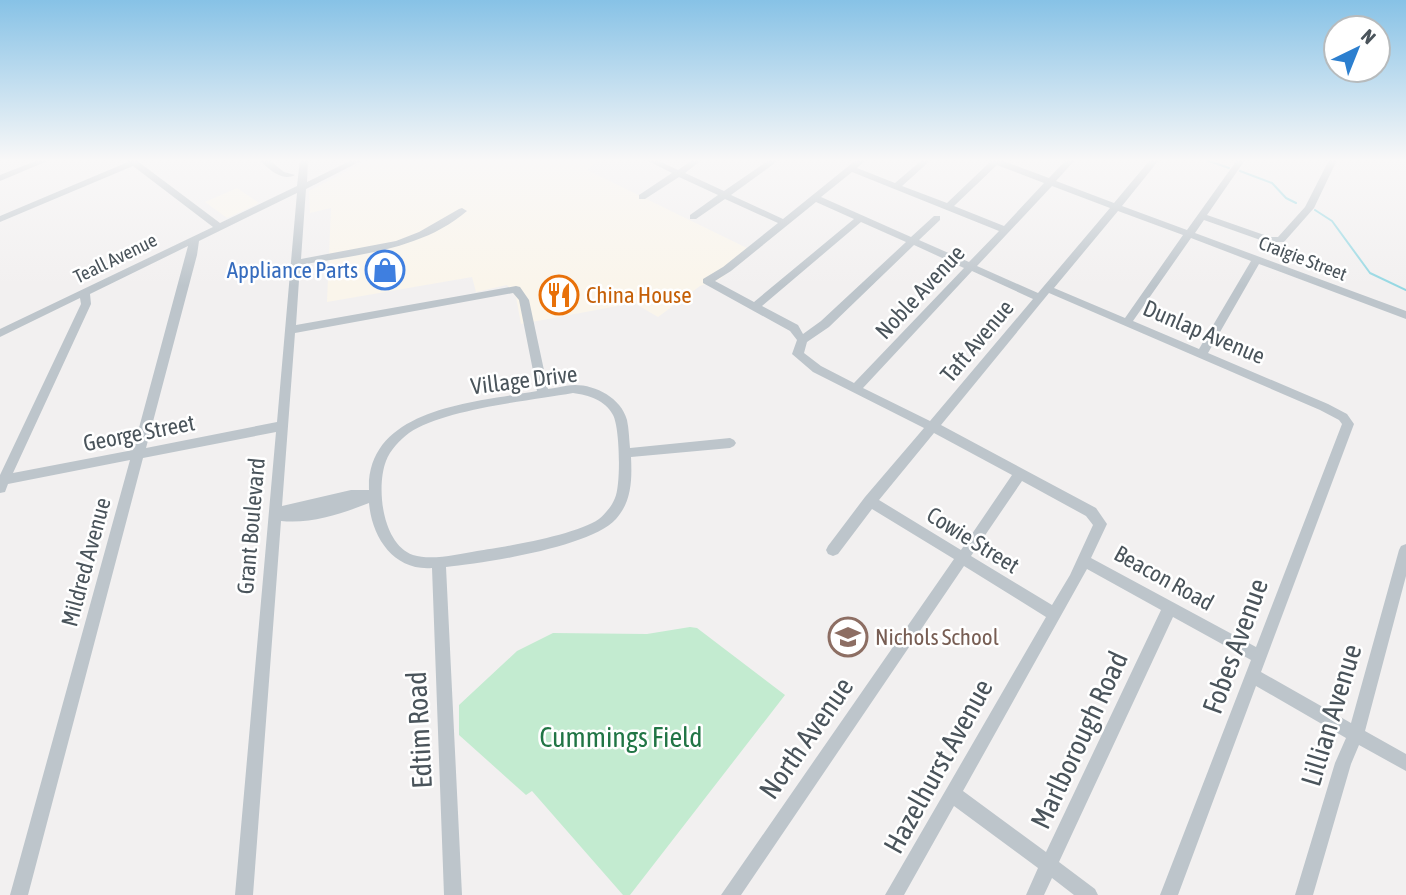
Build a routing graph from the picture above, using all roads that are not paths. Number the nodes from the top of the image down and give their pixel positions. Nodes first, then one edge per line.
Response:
1 (40, 202) edge
2 (185, 202) edge
3 (271, 202) edge
4 (301, 202) edge
5 (715, 202) edge
6 (742, 202) edge
7 (810, 202) edge
8 (823, 202) edge
9 (937, 202) edge
10 (952, 202) edge
11 (1032, 202) edge
12 (1103, 202) edge
13 (1121, 202) edge
14 (1212, 202) edge
15 (1312, 202) edge
16 (948, 206) junction
17 (1117, 207) junction
18 (258, 208) junction
19 (462, 211) dead end
20 (1202, 216) junction
21 (299, 217) junction
22 (693, 217) dead end
23 (860, 218) junction
24 (937, 218) dead end
25 (0, 219) edge
26 (785, 223) junction
27 (219, 227) junction
28 (1006, 229) junction
29 (1191, 234) junction
30 (194, 239) junction
31 (913, 242) junction
32 (1257, 259) junction
33 (295, 263) junction
34 (970, 267) junction
35 (1048, 289) junction
36 (85, 292) junction
37 (1040, 298) junction
38 (755, 307) junction
39 (1406, 315) edge
40 (1127, 322) junction
41 (290, 330) junction
42 (0, 333) edge
43 (802, 340) junction
44 (1202, 354) junction
45 (855, 389) junction
46 (544, 394) junction
47 (1343, 417) joint
48 (282, 426) junction
49 (934, 427) junction
50 (730, 443) dead end
51 (624, 453) junction
52 (137, 454) junction
53 (1021, 474) junction
54 (2, 484) edge
55 (374, 495) junction
56 (870, 501) junction
57 (275, 515) junction
58 (833, 550) dead end
59 (1406, 550) edge
60 (963, 558) junction
61 (1083, 560) junction
62 (439, 563) junction
63 (1170, 607) junction
64 (1054, 614) junction
65 (1260, 657) junction
66 (1253, 676) junction
67 (1356, 734) junction
68 (1406, 763) edge
69 (954, 795) junction
70 (1050, 865) junction
71 (19, 895) edge
72 (244, 895) edge
73 (453, 895) edge
74 (730, 895) edge
75 (894, 895) edge
76 (1035, 895) edge
77 (1089, 895) edge
78 (1169, 895) edge
79 (1304, 895) edge

1 - 25 street
2 - 27 street
3 - 18 street, Teall Avenue
4 - 21 street, Grant Boulevard
5 - 22 street
6 - 26 street
7 - 26 street
8 - 23 street
9 - 16 street
10 - 16 street
11 - 28 street, Noble Avenue
12 - 17 street, Craigie Street
13 - 17 street, Taft Avenue
14 - 20 street
15 - 20 street
16 - 28 street
17 - 29 street, Craigie Street
17 - 35 street, Taft Avenue
18 - 21 street
18 - 27 street, Teall Avenue
19 - 33 street
20 - 29 street
21 - 33 street, Grant Boulevard
23 - 31 street
23 - 38 street
24 - 31 street
26 - 38 street
27 - 30 street, Teall Avenue
28 - 34 street, Noble Avenue
29 - 32 street, Craigie Street
29 - 40 street
30 - 36 street, Teall Avenue
30 - 52 street, Mildred Avenue
31 - 34 street
31 - 43 street
32 - 39 street, Craigie Street
32 - 44 street
33 - 41 street, Grant Boulevard
34 - 37 street
34 - 45 street, Noble Avenue
35 - 37 street, Taft Avenue
35 - 40 street, Dunlap Avenue
36 - 42 street, Teall Avenue
36 - 54 street
37 - 49 street, Taft Avenue
38 - 43 street
40 - 44 street, Dunlap Avenue
41 - 46 street
41 - 48 street, Grant Boulevard
43 - 45 street
44 - 47 street, Dunlap Avenue
45 - 49 street
46 - 51 street, Village Drive
46 - 55 street, Village Drive
47 - 65 street, Fobes Avenue
48 - 52 street, George Street
48 - 57 street, Grant Boulevard
49 - 53 street
49 - 56 street, Taft Avenue
50 - 51 street
51 - 62 street, Village Drive
52 - 54 street, George Street
52 - 71 street, Mildred Avenue
53 - 60 street, North Avenue
53 - 61 street, Hazelhurst Avenue
55 - 57 street
55 - 62 street, Village Drive
56 - 58 street, Taft Avenue
56 - 60 street, Cowie Street
57 - 72 street, Grant Boulevard
59 - 67 street, Lillian Avenue
60 - 64 street, Cowie Street
60 - 74 street, North Avenue
61 - 63 street, Beacon Road
61 - 64 street, Hazelhurst Avenue
62 - 73 street, Edtim Road
63 - 65 street, Beacon Road
63 - 70 street, Marlborough Road
64 - 69 street, Hazelhurst Avenue
65 - 66 street, Fobes Avenue
66 - 67 street
66 - 78 street, Fobes Avenue
67 - 68 street
67 - 79 street, Lillian Avenue
69 - 70 street
69 - 75 street, Hazelhurst Avenue
70 - 76 street, Marlborough Road
70 - 77 street

